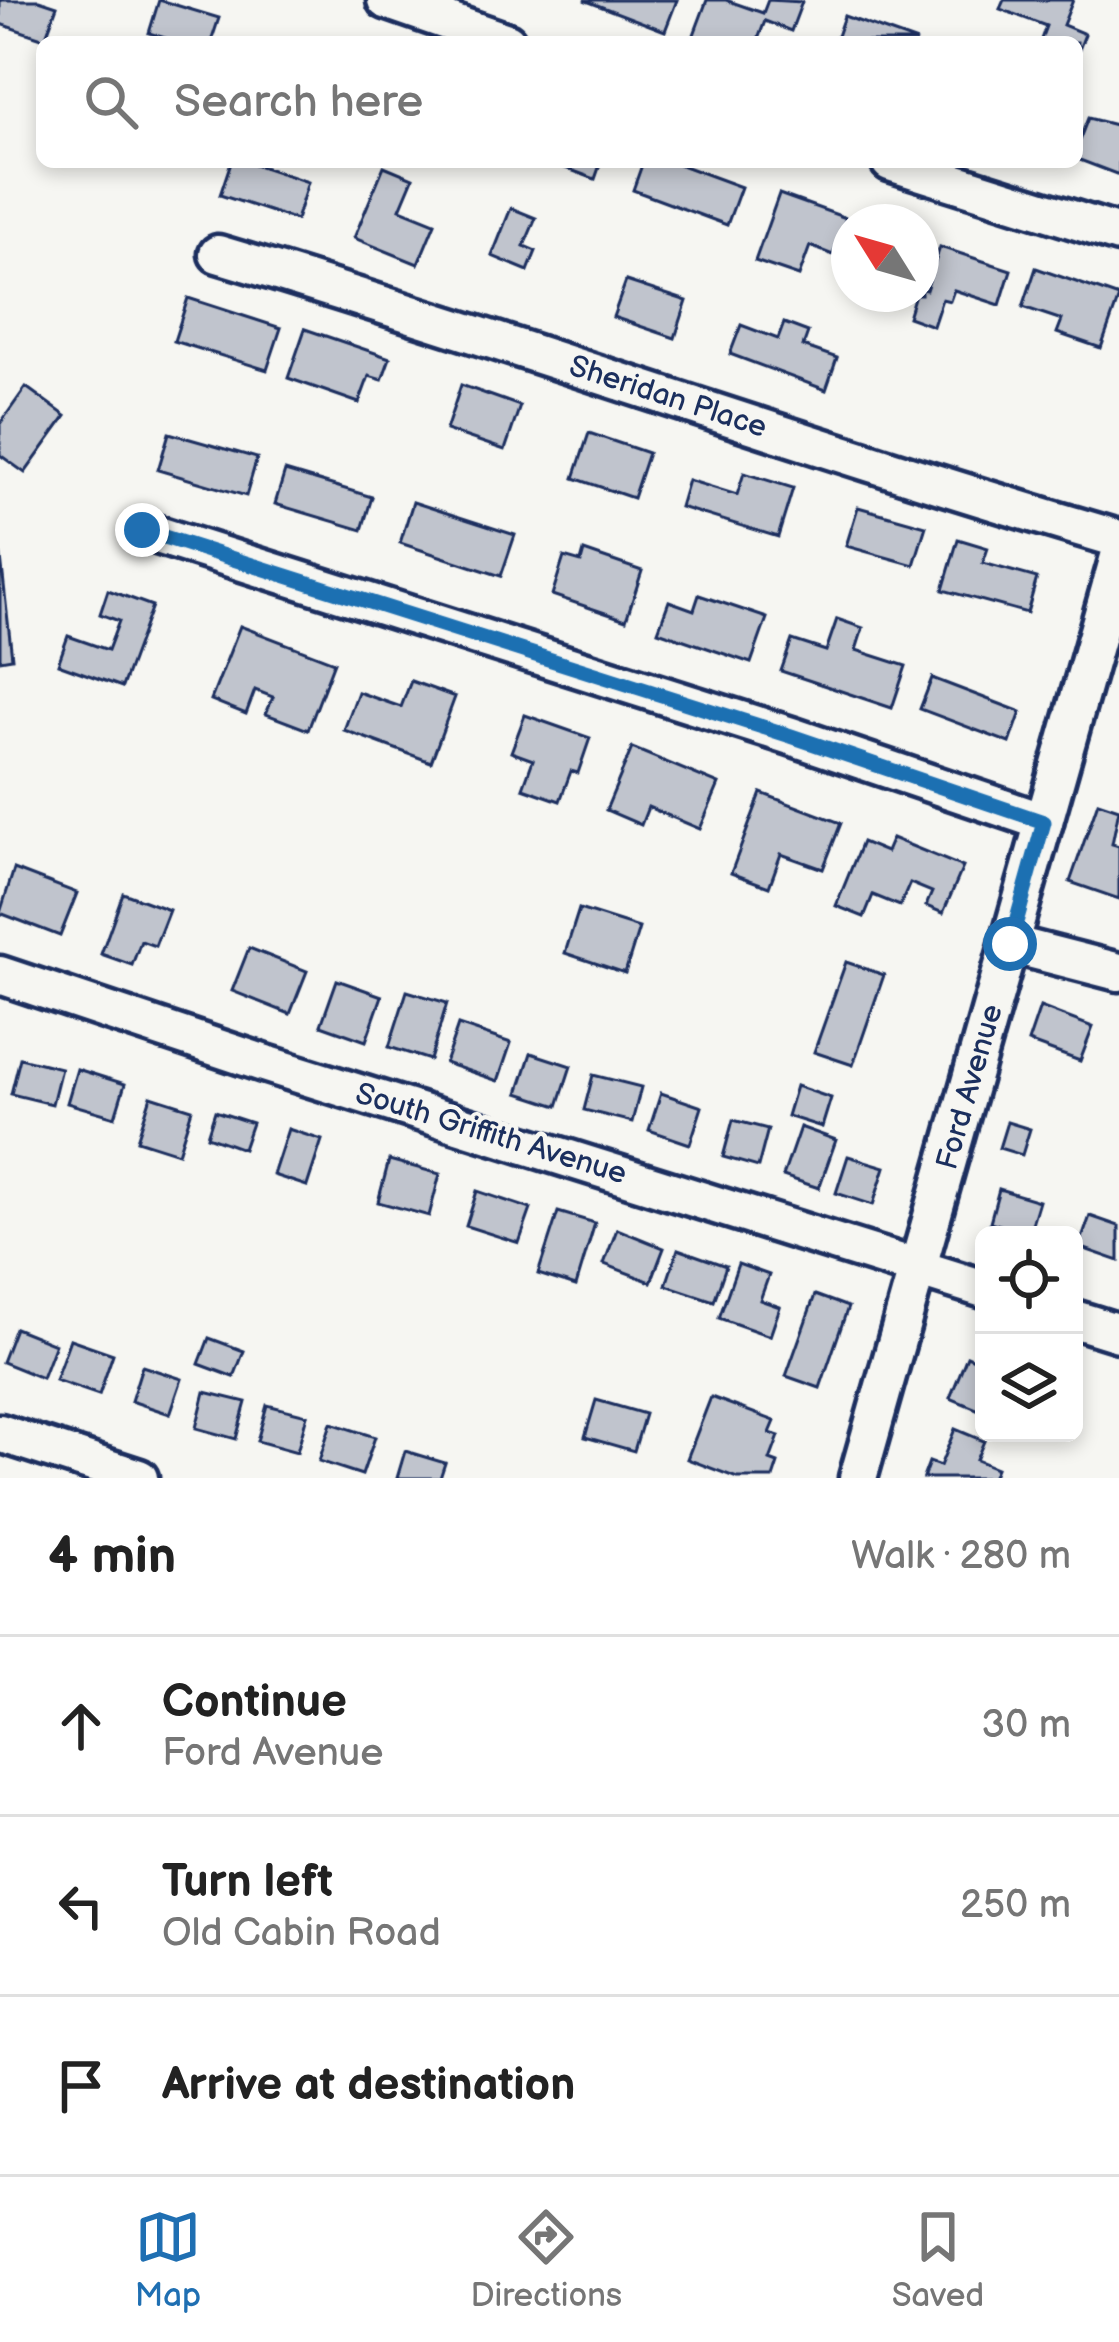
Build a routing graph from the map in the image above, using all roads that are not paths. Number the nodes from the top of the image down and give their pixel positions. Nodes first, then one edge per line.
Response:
1 (386, 0) edge
2 (490, 36) edge
3 (909, 168) edge
4 (1119, 234) edge
5 (218, 254) dead end
6 (142, 530) dead end
7 (1119, 539) edge
8 (1119, 557) edge
9 (1112, 610) edge
10 (1044, 822) junction
11 (1010, 944) junction
12 (1119, 972) edge
13 (0, 975) edge
14 (919, 1268) junction
15 (975, 1286) edge
16 (1083, 1321) edge
17 (1119, 1333) edge
18 (0, 1433) edge
19 (139, 1478) edge
20 (859, 1478) edge

1 - 2 street
3 - 4 street
5 - 7 street, Sheridan Place
6 - 10 street
8 - 9 street, Ford Avenue
9 - 10 street, Ford Avenue
10 - 11 street, Ford Avenue
11 - 12 street
11 - 14 street, Ford Avenue
13 - 14 street, South Griffith Avenue
14 - 15 street, South Griffith Avenue
14 - 20 street, Ford Avenue
16 - 17 street
18 - 19 street

